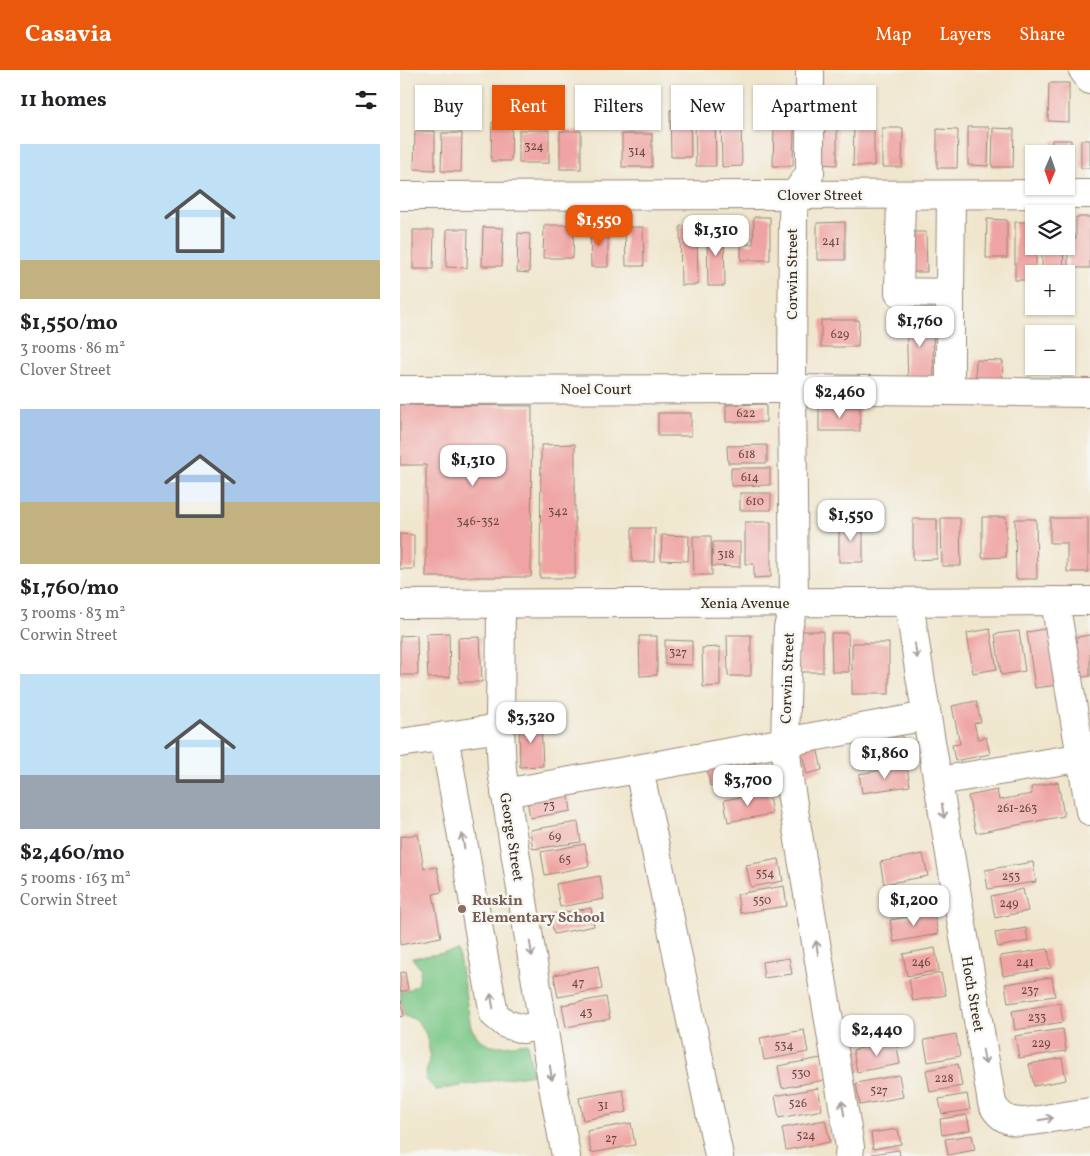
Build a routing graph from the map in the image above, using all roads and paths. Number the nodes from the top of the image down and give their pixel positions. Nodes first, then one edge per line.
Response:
1 (810, 70) edge
2 (1083, 70) edge
3 (1090, 80) edge
4 (1090, 194) edge
5 (901, 195) junction
6 (951, 195) junction
7 (400, 196) edge
8 (794, 196) junction
9 (950, 293) junction
10 (792, 389) junction
11 (400, 390) edge
12 (950, 390) junction
13 (1090, 393) edge
14 (1055, 601) junction
15 (1090, 601) edge
16 (909, 602) junction
17 (794, 603) junction
18 (400, 604) edge
19 (501, 604) junction
20 (927, 716) junction
21 (500, 728) junction
22 (444, 736) junction
23 (785, 742) junction
24 (400, 743) edge
25 (1086, 756) edge
26 (639, 769) junction
27 (938, 781) junction
28 (505, 793) junction
29 (1090, 811) edge
30 (543, 1025) junction
31 (1090, 1112) edge
32 (566, 1156) edge
33 (719, 1156) edge
34 (850, 1156) edge

1 - 8 street
2 - 3 street
4 - 6 street, Clover Street
5 - 6 street, Clover Street
5 - 8 street, Clover Street
5 - 9 street
6 - 9 street
7 - 8 street, Clover Street
8 - 10 street, Corwin Street
9 - 12 street
10 - 11 street, Noel Court
10 - 12 street, Noel Court
10 - 17 street, Corwin Street
12 - 13 street, Noel Court
14 - 15 street, Xenia Avenue
14 - 16 street, Xenia Avenue
14 - 25 street
16 - 17 street, Xenia Avenue
16 -> 20 street, Hoch Street
17 - 19 street, Xenia Avenue
17 - 23 street, Corwin Street
18 - 19 street, Xenia Avenue
19 - 21 street, George Street
20 - 23 street
20 - 27 street, Hoch Street
21 - 22 street
21 - 28 street, George Street
22 - 24 street
30 -> 22 street
23 - 26 street
34 -> 23 street, Corwin Street
25 - 27 street
25 - 29 street
26 - 28 street
26 - 33 street
27 -> 31 street, Hoch Street
28 -> 30 street, George Street
30 -> 32 street, George Street

